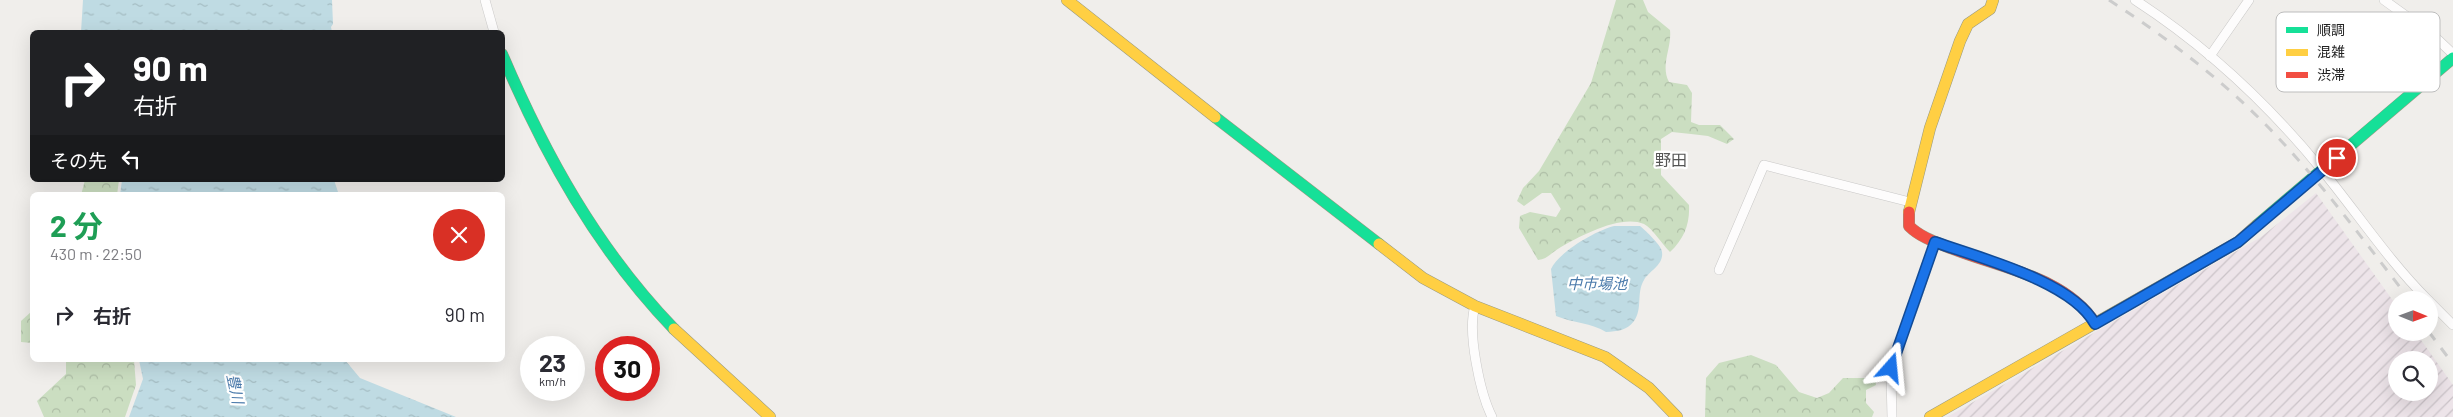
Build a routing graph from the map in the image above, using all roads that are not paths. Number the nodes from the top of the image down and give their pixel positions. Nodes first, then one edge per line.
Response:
1 (485, 0) edge
2 (1067, 0) edge
3 (1993, 0) edge
4 (2134, 0) edge
5 (2248, 0) edge
6 (2384, 0) edge
7 (2401, 12) edge
8 (493, 30) edge
9 (2440, 42) edge
10 (2210, 56) junction
11 (2453, 56) edge
12 (505, 61) edge
13 (2440, 67) edge
14 (2412, 92) edge
15 (2322, 170) junction
16 (1910, 202) junction
17 (1935, 242) junction
18 (1719, 270) dead end
19 (2420, 291) edge
20 (1475, 306) junction
21 (2438, 310) edge
22 (2095, 324) junction
23 (2453, 325) edge
24 (770, 417) edge
25 (1492, 417) edge
26 (1677, 417) edge
27 (1892, 417) edge
28 (1930, 417) edge

1 - 8 street
2 - 20 street
3 - 16 street
4 - 10 street
5 - 10 street
6 - 7 street
9 - 11 street
10 - 15 street
11 - 13 street
12 - 24 street
14 - 15 street
15 - 19 street
15 - 22 street
16 - 17 street
16 - 18 street
17 - 22 street
17 - 27 street
20 - 25 street
20 - 26 street
21 - 23 street
22 - 28 street

